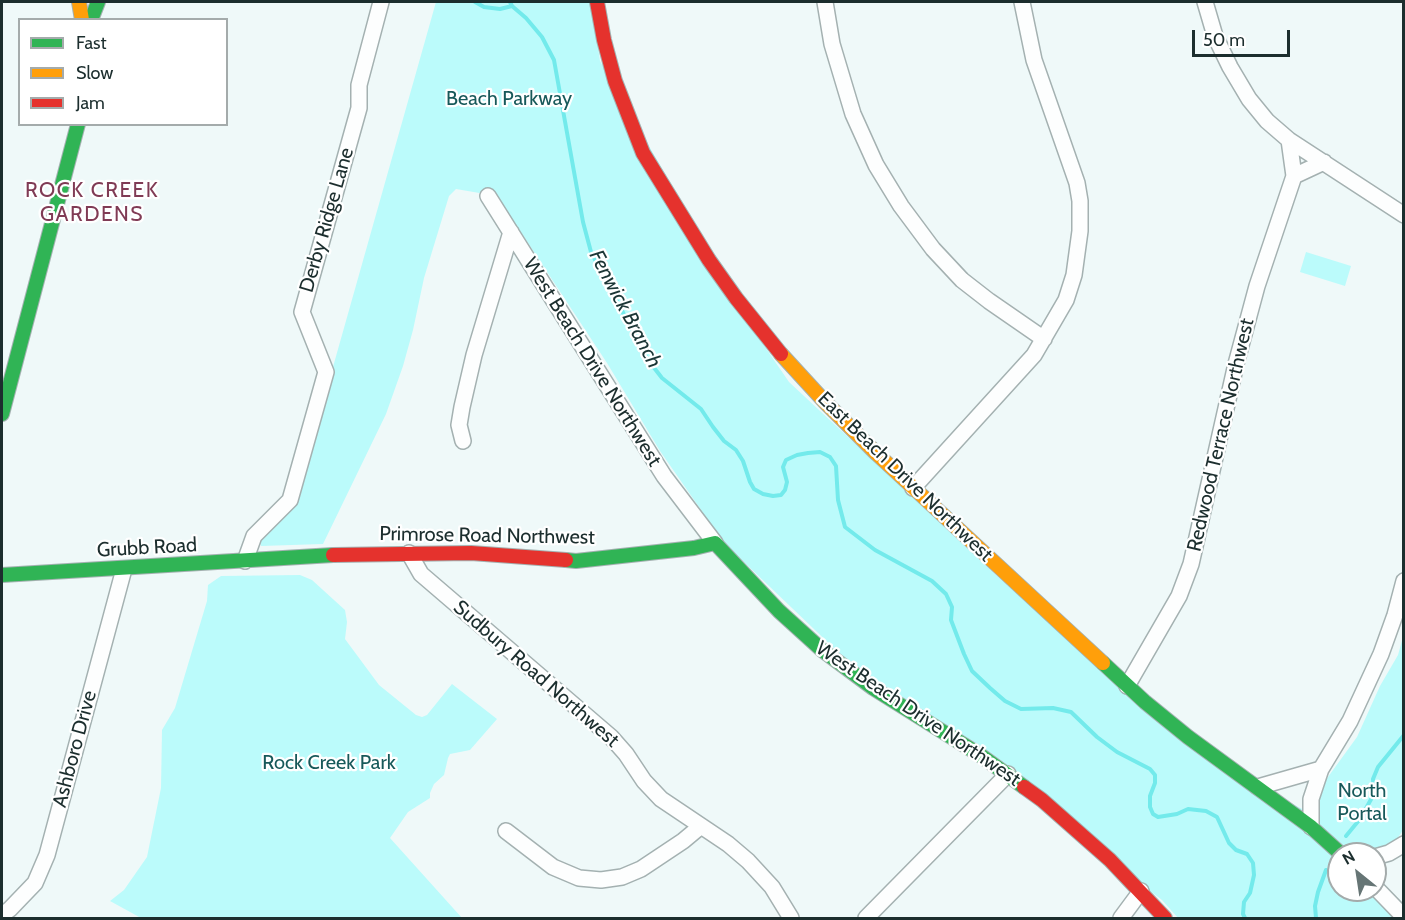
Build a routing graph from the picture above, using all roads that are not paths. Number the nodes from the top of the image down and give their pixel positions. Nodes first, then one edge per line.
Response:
1 (79, 2) edge
2 (98, 2) edge
3 (381, 2) edge
4 (597, 2) edge
5 (825, 2) edge
6 (1022, 2) edge
7 (1205, 2) edge
8 (82, 18) edge
9 (92, 18) edge
10 (77, 126) edge
11 (1289, 140) junction
12 (1324, 162) junction
13 (1294, 176) junction
14 (488, 196) dead end
15 (1404, 215) edge
16 (512, 232) junction
17 (1044, 339) junction
18 (2, 414) edge
19 (463, 441) dead end
20 (913, 488) junction
21 (715, 543) junction
22 (409, 553) junction
23 (294, 558) joint
24 (245, 561) junction
25 (124, 569) junction
26 (2, 575) edge
27 (1404, 581) edge
28 (1127, 686) junction
29 (1321, 769) junction
30 (1008, 774) junction
31 (1258, 787) junction
32 (701, 826) junction
33 (1311, 827) junction
34 (506, 831) dead end
35 (1328, 842) edge
36 (1404, 844) edge
37 (1387, 854) edge
38 (1141, 891) junction
39 (1387, 899) edge
40 (2, 915) edge
41 (1404, 917) edge
42 (791, 918) edge
43 (866, 918) edge
44 (1121, 918) edge
45 (1166, 918) edge

1 - 8 street
2 - 9 street
3 - 24 street, Derby Ridge Lane
4 - 20 street, East Beach Drive Northwest
5 - 17 street
6 - 17 street
7 - 11 street
10 - 18 street
11 - 12 street
11 - 13 street, Redwood Terrace Northwest
12 - 13 street
12 - 15 street
13 - 28 street, Redwood Terrace Northwest
14 - 16 street, West Beach Drive Northwest
16 - 19 street
16 - 21 street, West Beach Drive Northwest
17 - 20 street
20 - 28 street, East Beach Drive Northwest
21 - 22 street, Primrose Road Northwest
21 - 30 street, West Beach Drive Northwest
22 - 23 street, Primrose Road Northwest
22 - 32 street, Sudbury Road Northwest
23 - 24 street, Grubb Road
24 - 25 street, Grubb Road
25 - 26 street, Grubb Road
25 - 40 street, Ashboro Drive
27 - 29 street
28 - 31 street, East Beach Drive Northwest
29 - 31 street
29 - 33 street
30 - 38 street, West Beach Drive Northwest
30 - 43 street
31 - 33 street, East Beach Drive Northwest
32 - 34 street
32 - 42 street, Sudbury Road Northwest
33 - 35 street, East Beach Drive Northwest
36 - 37 street
38 - 44 street
38 - 45 street, West Beach Drive Northwest
39 - 41 street

